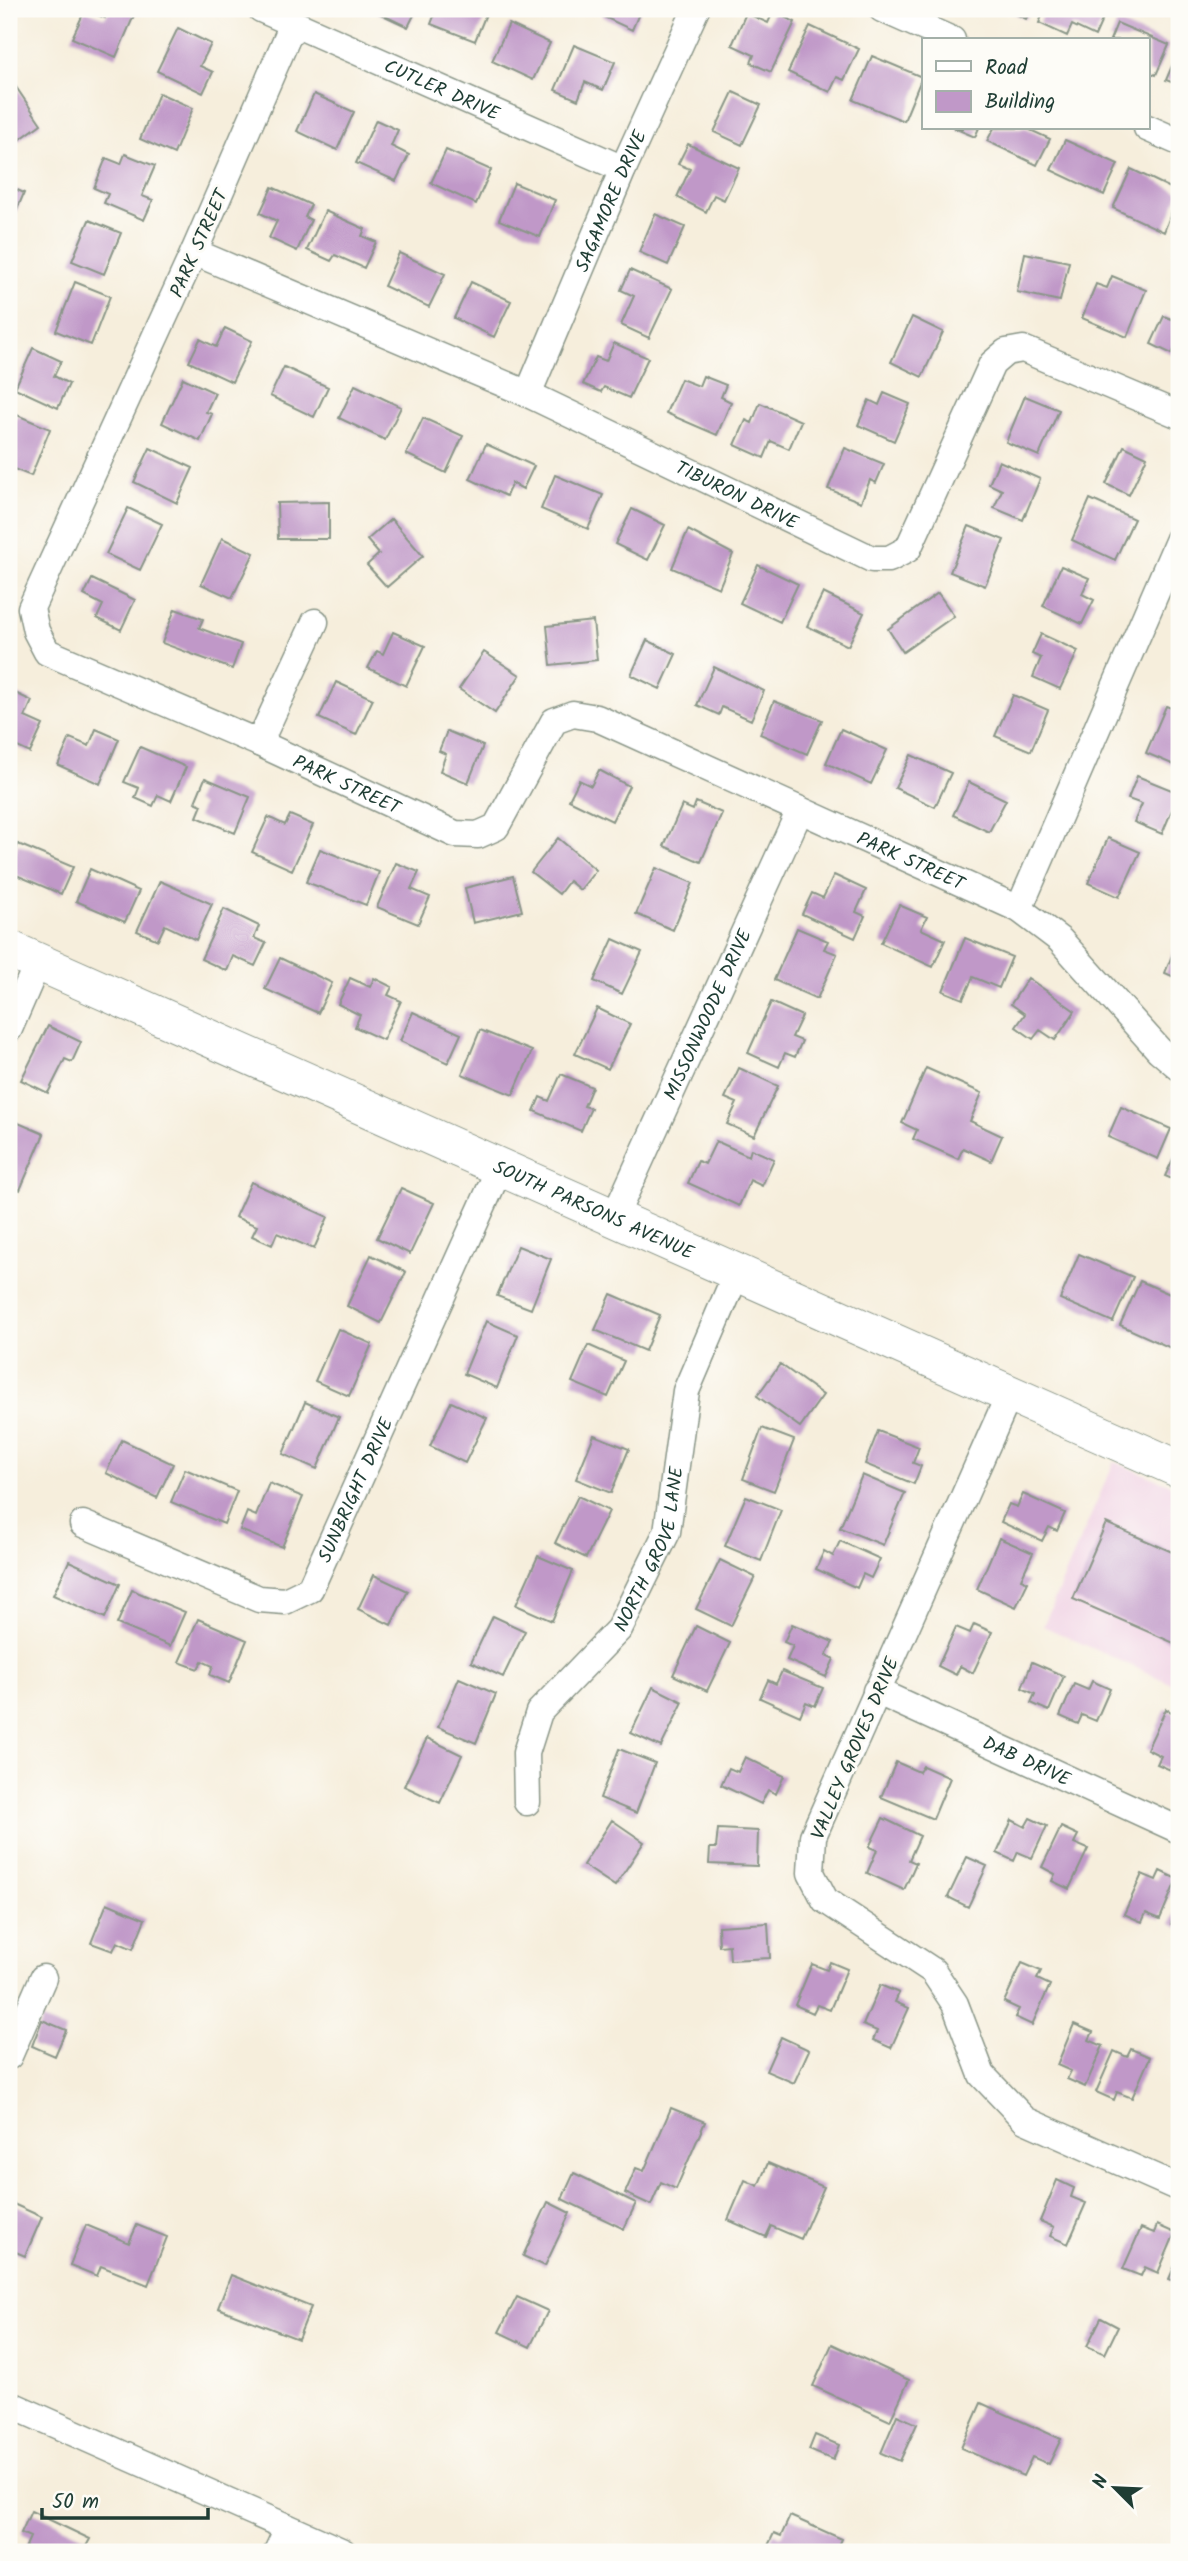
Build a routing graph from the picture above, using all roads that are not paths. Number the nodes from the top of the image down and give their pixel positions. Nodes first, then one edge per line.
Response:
1 (261, 9) edge
2 (696, 9) edge
3 (882, 9) edge
4 (293, 24) junction
5 (947, 38) edge
6 (1150, 129) edge
7 (1179, 142) edge
8 (623, 169) junction
9 (194, 252) junction
10 (528, 394) junction
11 (1179, 415) edge
12 (1179, 539) edge
13 (315, 622) dead end
14 (260, 743) junction
15 (800, 810) junction
16 (1019, 909) junction
17 (24, 955) edge
18 (9, 1030) edge
19 (1179, 1068) edge
20 (500, 1167) junction
21 (614, 1218) junction
22 (737, 1272) junction
23 (1010, 1393) junction
24 (1179, 1468) edge
25 (83, 1524) dead end
26 (876, 1691) junction
27 (527, 1802) dead end
28 (1179, 1830) edge
29 (43, 1978) dead end
30 (9, 2056) edge
31 (1179, 2189) edge
32 (9, 2404) edge
33 (288, 2528) junction
34 (277, 2552) edge
35 (343, 2552) edge

1 - 4 street, CUTLER DRIVE
2 - 8 street, SAGAMORE DRIVE
3 - 5 street
4 - 8 street, CUTLER DRIVE
4 - 9 street, PARK STREET
6 - 7 street
8 - 10 street, SAGAMORE DRIVE
9 - 10 street, TIBURON DRIVE
9 - 14 street, PARK STREET
10 - 11 street, TIBURON DRIVE
12 - 16 street
13 - 14 street
14 - 15 street, PARK STREET
15 - 16 street, PARK STREET
15 - 21 street, MISSONWOODE DRIVE
16 - 19 street, PARK STREET
17 - 18 street
17 - 20 street, SOUTH PARSONS AVENUE
20 - 21 street, SOUTH PARSONS AVENUE
20 - 25 street, SUNBRIGHT DRIVE
21 - 22 street, SOUTH PARSONS AVENUE
22 - 23 street, SOUTH PARSONS AVENUE
22 - 27 street, NORTH GROVE LANE
23 - 24 street, SOUTH PARSONS AVENUE
23 - 26 street, VALLEY GROVES DRIVE
26 - 28 street, DAB DRIVE
26 - 31 street, VALLEY GROVES DRIVE
29 - 30 street
32 - 33 street
33 - 34 street
33 - 35 street

